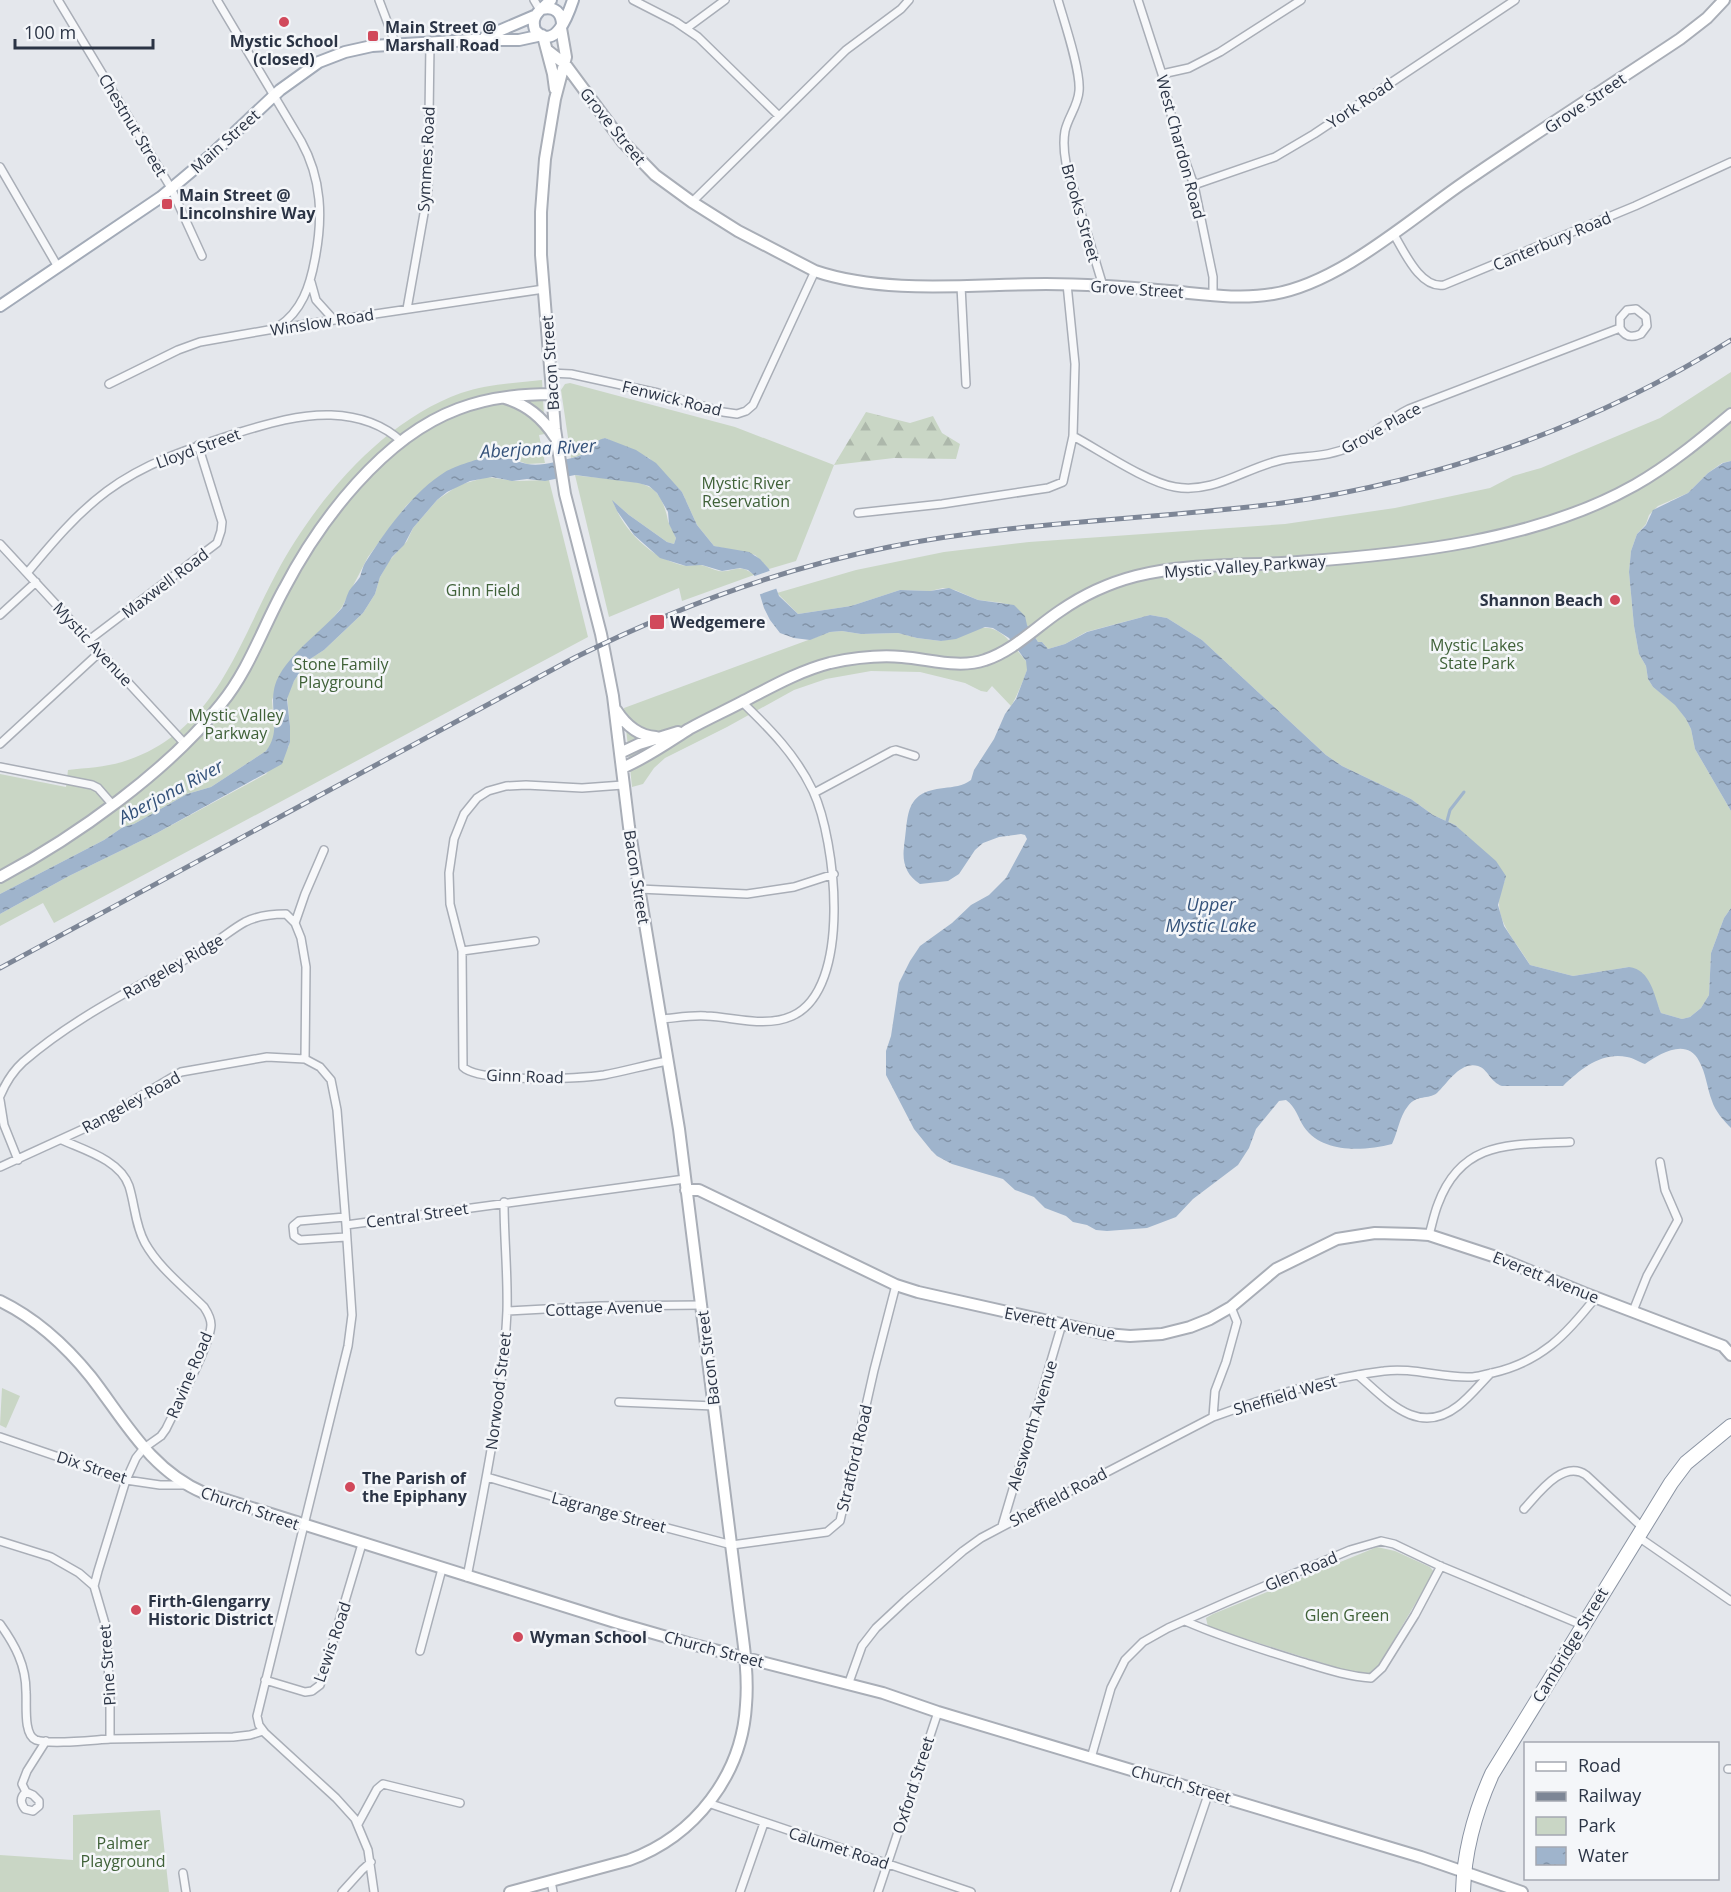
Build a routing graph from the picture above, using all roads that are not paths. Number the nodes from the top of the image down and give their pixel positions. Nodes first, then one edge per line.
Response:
1 (58, 0) edge
2 (217, 0) edge
3 (379, 0) edge
4 (551, 0) edge
5 (573, 0) edge
6 (633, 0) edge
7 (726, 0) edge
8 (909, 0) edge
9 (1058, 0) edge
10 (1138, 0) edge
11 (1301, 0) edge
12 (1515, 0) edge
13 (1724, 0) edge
14 (538, 9) edge
15 (561, 27) junction
16 (687, 28) junction
17 (542, 36) junction
18 (472, 40) junction
19 (430, 43) junction
20 (396, 45) junction
21 (547, 50) junction
22 (565, 64) junction
23 (1162, 75) junction
24 (274, 95) junction
25 (555, 99) junction
26 (779, 116) junction
27 (1731, 162) edge
28 (0, 167) edge
29 (1194, 185) junction
30 (171, 188) junction
31 (692, 202) junction
32 (1393, 233) junction
33 (202, 256) dead end
34 (58, 267) junction
35 (815, 271) junction
36 (311, 281) junction
37 (1067, 284) junction
38 (961, 286) junction
39 (1103, 286) junction
40 (544, 289) junction
41 (1213, 295) junction
42 (0, 306) edge
43 (407, 309) junction
44 (334, 320) junction
45 (1620, 328) junction
46 (274, 329) junction
47 (550, 373) junction
48 (109, 384) dead end
49 (966, 384) dead end
50 (552, 394) junction
51 (502, 397) junction
52 (1731, 414) edge
53 (1073, 436) junction
54 (556, 439) junction
55 (402, 442) junction
56 (198, 445) junction
57 (858, 513) dead end
58 (0, 544) edge
59 (27, 573) junction
60 (36, 582) junction
61 (0, 615) edge
62 (89, 640) junction
63 (100, 652) junction
64 (742, 702) junction
65 (614, 706) junction
66 (692, 728) junction
67 (659, 737) junction
68 (0, 744) edge
69 (185, 744) junction
70 (620, 753) junction
71 (915, 756) dead end
72 (0, 767) edge
73 (621, 768) junction
74 (623, 785) junction
75 (814, 793) junction
76 (112, 804) junction
77 (324, 850) dead end
78 (834, 874) junction
79 (0, 877) edge
80 (639, 889) junction
81 (295, 923) junction
82 (535, 941) dead end
83 (462, 951) junction
84 (661, 1019) junction
85 (304, 1059) junction
86 (667, 1061) junction
87 (0, 1098) edge
88 (62, 1140) junction
89 (1570, 1142) dead end
90 (18, 1160) junction
91 (1660, 1162) dead end
92 (0, 1167) edge
93 (686, 1184) junction
94 (504, 1202) junction
95 (345, 1221) junction
96 (1430, 1235) junction
97 (346, 1237) junction
98 (896, 1285) junction
99 (1596, 1297) junction
100 (0, 1301) edge
101 (702, 1305) junction
102 (1231, 1307) junction
103 (507, 1311) junction
104 (1633, 1311) junction
105 (1062, 1324) junction
106 (1731, 1355) edge
107 (1491, 1373) junction
108 (1358, 1375) junction
109 (618, 1402) dead end
110 (714, 1406) junction
111 (1213, 1417) junction
112 (1731, 1426) edge
113 (0, 1437) edge
114 (144, 1448) junction
115 (487, 1477) junction
116 (126, 1480) junction
117 (186, 1485) junction
118 (1524, 1509) dead end
119 (303, 1526) junction
120 (1002, 1526) junction
121 (1640, 1532) junction
122 (0, 1541) edge
123 (362, 1544) junction
124 (732, 1545) junction
125 (1441, 1566) junction
126 (442, 1569) junction
127 (467, 1577) junction
128 (94, 1586) junction
129 (1731, 1601) edge
130 (1185, 1621) junction
131 (0, 1624) edge
132 (1582, 1625) junction
133 (420, 1651) dead end
134 (745, 1658) junction
135 (265, 1680) junction
136 (848, 1685) junction
137 (938, 1712) junction
138 (263, 1731) junction
139 (110, 1739) junction
140 (46, 1741) junction
141 (1091, 1758) junction
142 (26, 1792) dead end
143 (1209, 1792) junction
144 (460, 1803) dead end
145 (708, 1803) junction
146 (764, 1823) junction
147 (358, 1824) junction
148 (371, 1862) junction
149 (888, 1864) junction
150 (1463, 1872) junction
151 (183, 1873) dead end
152 (552, 1886) edge
153 (375, 1891) edge
154 (186, 1892) edge
155 (342, 1892) edge
156 (510, 1892) edge
157 (740, 1892) edge
158 (878, 1892) edge
159 (971, 1892) edge
160 (1175, 1892) edge
161 (1463, 1892) edge
162 (1522, 1892) edge

1 - 30 street, Chestnut Street
2 - 24 street
3 - 20 street
4 - 14 main road, Main Street
5 - 15 main road
6 - 16 street
7 - 16 street
8 - 26 street
9 - 39 street, Brooks Street
10 - 23 street, West Chardon Road
11 - 23 street
12 - 29 street, York Road
13 - 32 main road, Grove Street
14 - 15 main road
14 - 17 main road
14 - 18 main road, Main Street
15 - 17 main road
15 - 22 main road, Bacon Street
16 - 26 street
17 - 18 main road, Main Street
17 - 21 main road, Bacon Street
18 - 19 main road, Main Street
19 - 20 main road, Main Street
19 - 43 street, Symmes Road
20 - 24 main road, Main Street
21 - 22 main road, Grove Street
21 - 25 main road, Bacon Street
22 - 25 main road, Bacon Street
22 - 31 main road, Grove Street
23 - 29 street, West Chardon Road
24 - 30 main road, Main Street
24 - 36 street
25 - 40 main road, Bacon Street
26 - 31 street
27 - 32 street, Canterbury Road
28 - 34 street
29 - 41 street, West Chardon Road
30 - 33 street, Chestnut Street
30 - 34 main road, Main Street
31 - 35 main road, Grove Street
32 - 41 main road, Grove Street
34 - 42 main road, Main Street
35 - 38 main road, Grove Street
35 - 47 street, Fenwick Road
36 - 44 street
36 - 46 street
37 - 38 main road, Grove Street
37 - 39 main road, Grove Street
37 - 53 street
38 - 49 street
39 - 41 main road, Grove Street
40 - 43 street, Winslow Road
40 - 47 main road, Bacon Street
43 - 44 street, Winslow Road
44 - 46 street, Winslow Road
45 - 45 street, Grove Place
45 - 53 street, Grove Place
46 - 48 street, Winslow Road
47 - 50 main road, Bacon Street
50 - 51 main road
50 - 54 main road, Bacon Street
51 - 54 main road
51 - 55 main road
52 - 64 main road, Mystic Valley Parkway
53 - 57 street
54 - 65 main road, Bacon Street
55 - 56 street, Lloyd Street
55 - 69 main road
56 - 59 street, Lloyd Street
56 - 62 street, Maxwell Road
58 - 59 street, Mystic Avenue
59 - 60 street, Mystic Avenue
60 - 61 street
60 - 62 street, Mystic Avenue
62 - 63 street, Mystic Avenue
63 - 68 street
63 - 69 street, Mystic Avenue
64 - 66 main road, Mystic Valley Parkway
64 - 75 street
65 - 67 main road
65 - 70 main road, Bacon Street
66 - 67 main road, Mystic Valley Parkway
66 - 73 main road, Mystic Valley Parkway
67 - 70 main road, Mystic Valley Parkway
69 - 76 main road
70 - 73 main road, Bacon Street
71 - 75 street
72 - 76 street
73 - 74 main road, Bacon Street
74 - 80 main road, Bacon Street
74 - 83 street, Ginn Road
75 - 78 street
76 - 79 main road
77 - 81 street
78 - 80 street
78 - 84 street
80 - 84 main road, Bacon Street
81 - 85 street
81 - 87 street, Rangeley Ridge
82 - 83 street
83 - 86 street, Ginn Road
84 - 86 main road, Bacon Street
85 - 88 street, Rangeley Road
85 - 95 street
86 - 93 main road, Bacon Street
87 - 90 street
88 - 90 street, Rangeley Road
88 - 114 street, Ravine Road
89 - 96 street
90 - 92 street, Rangeley Road
91 - 104 street
93 - 94 street, Central Street
93 - 98 main road, Everett Avenue
93 - 101 main road, Bacon Street
94 - 95 street, Central Street
94 - 103 street, Norwood Street
95 - 97 street, Central Street
95 - 97 street
96 - 99 main road, Everett Avenue
96 - 102 main road, Everett Avenue
97 - 119 street, Central Street
98 - 105 main road, Everett Avenue
98 - 124 street, Stratford Road
99 - 104 main road, Everett Avenue
99 - 107 street, Sheffield West
100 - 114 main road, Church Street
101 - 103 street, Cottage Avenue
101 - 110 main road, Bacon Street
102 - 105 main road, Everett Avenue
102 - 111 street
103 - 115 street, Norwood Street
104 - 106 main road, Everett Avenue
105 - 120 street, Alesworth Avenue
107 - 108 street, Sheffield West
107 - 108 street, Sheffield West
108 - 111 street, Sheffield West
109 - 110 street
110 - 124 main road, Bacon Street
111 - 120 street, Sheffield Road
112 - 121 highway, Cambridge Street
113 - 116 street, Dix Street
114 - 116 street
114 - 117 main road, Church Street
115 - 124 street, Lagrange Street
115 - 127 street, Norwood Street
116 - 117 street, Dix Street
116 - 128 street
117 - 119 main road, Church Street
118 - 121 street
119 - 123 main road, Church Street
119 - 135 street, Central Street
120 - 136 street, Sheffield Road
121 - 129 street
121 - 132 highway, Cambridge Street
122 - 128 street
123 - 126 main road, Church Street
123 - 135 street, Lewis Road
124 - 134 main road, Bacon Street
125 - 130 street, Glen Road
125 - 130 street
125 - 132 street, Glen Road
126 - 127 main road, Church Street
126 - 133 street
127 - 134 main road, Church Street
128 - 139 street, Pine Street
130 - 141 street, Glen Road
131 - 140 street
132 - 150 highway, Cambridge Street
134 - 136 main road, Church Street
134 - 145 main road, Bacon Street
135 - 138 street, Central Street
136 - 137 main road, Church Street
137 - 141 main road, Church Street
137 - 149 street, Oxford Street
138 - 139 street
138 - 147 street
139 - 140 street
140 - 142 street
141 - 143 main road, Church Street
143 - 150 main road, Church Street
143 - 160 street
144 - 147 street
145 - 146 street, Calumet Road
145 - 152 main road, Bacon Street
146 - 149 street, Calumet Road
146 - 157 street
147 - 148 street
148 - 153 street
148 - 155 street
149 - 158 street, Oxford Street
149 - 159 street, Calumet Road
150 - 161 highway, Cambridge Street
150 - 162 main road, Church Street
151 - 154 street
152 - 156 main road, Bacon Street

